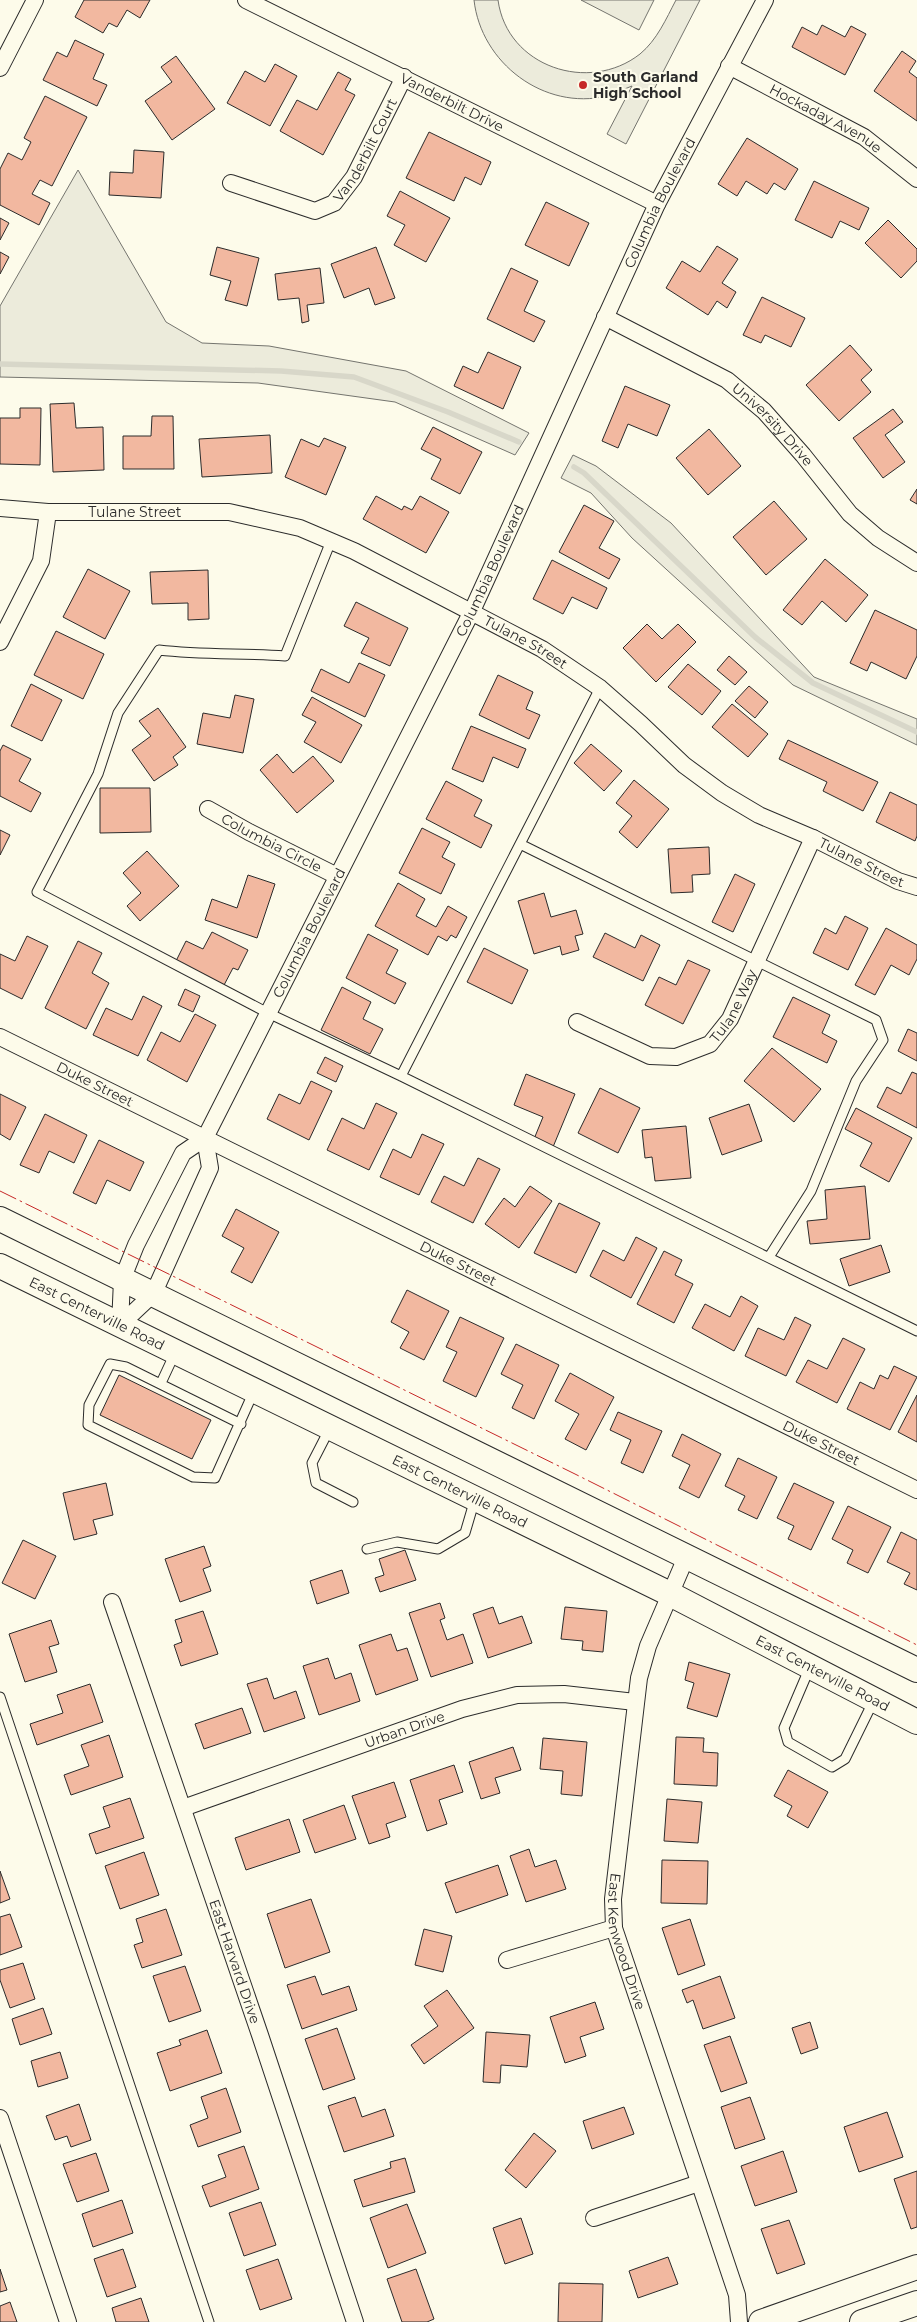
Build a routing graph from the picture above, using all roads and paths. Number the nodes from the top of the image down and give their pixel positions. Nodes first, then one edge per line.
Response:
1 (35, 0) edge
2 (246, 0) edge
3 (765, 0) edge
4 (729, 66) junction
5 (0, 68) edge
6 (404, 77) junction
7 (917, 179) edge
8 (230, 183) dead end
9 (657, 204) junction
10 (605, 317) junction
11 (0, 508) edge
12 (48, 512) junction
13 (332, 541) junction
14 (917, 563) edge
15 (472, 611) junction
16 (0, 642) edge
17 (600, 688) junction
18 (208, 809) dead end
19 (813, 838) junction
20 (520, 844) junction
21 (337, 876) junction
22 (917, 887) edge
23 (756, 961) junction
24 (268, 1013) junction
25 (577, 1022) dead end
26 (0, 1037) edge
27 (401, 1076) junction
28 (205, 1138) junction
29 (0, 1219) edge
30 (769, 1257) junction
31 (0, 1266) edge
32 (122, 1280) junction
33 (152, 1295) junction
34 (120, 1325) junction
35 (917, 1331) edge
36 (176, 1352) junction
37 (161, 1383) junction
38 (254, 1391) junction
39 (241, 1424) junction
40 (331, 1428) junction
41 (917, 1490) edge
42 (476, 1499) junction
43 (353, 1502) dead end
44 (367, 1549) dead end
45 (687, 1555) junction
46 (670, 1594) junction
47 (112, 1602) dead end
48 (810, 1667) junction
49 (917, 1670) edge
50 (0, 1696) edge
51 (874, 1700) junction
52 (635, 1702) junction
53 (917, 1722) edge
54 (182, 1808) junction
55 (614, 1928) junction
56 (507, 1960) dead end
57 (0, 2118) edge
58 (698, 2183) junction
59 (594, 2218) dead end
60 (917, 2267) edge
61 (917, 2303) edge
62 (68, 2322) edge
63 (209, 2322) edge
64 (355, 2322) edge
65 (739, 2322) edge
66 (761, 2322) edge
67 (862, 2322) edge

1 - 5 street
2 - 6 street, Vanderbilt Drive
3 - 4 street, Columbia Boulevard
4 - 7 street, Hockaday Avenue
4 - 9 street, Columbia Boulevard
6 - 8 street, Vanderbilt Court
6 - 9 street, Vanderbilt Drive
9 - 10 street, Columbia Boulevard
10 - 14 street, University Drive
10 - 15 street, Columbia Boulevard
11 - 12 street, Tulane Street
12 - 13 street, Tulane Street
12 - 16 street
13 - 15 street, Tulane Street
13 - 24 lane
15 - 17 street, Tulane Street
15 - 21 street, Columbia Boulevard
17 - 19 street, Tulane Street
17 - 20 lane
18 - 21 street, Columbia Circle
19 - 22 street, Tulane Street
19 - 23 street, Tulane Way
20 - 23 lane
20 - 27 lane
21 - 24 street, Columbia Boulevard
23 - 25 street, Tulane Way
23 - 30 lane
24 - 27 lane
24 - 28 street, Columbia Boulevard
26 - 28 street, Duke Street
27 - 30 lane
28 - 32 street, Columbia Boulevard
28 - 33 street
28 - 41 street, Duke Street
29 - 32 main road
30 - 35 lane
31 - 34 main road, East Centerville Road
32 - 33 main road
32 - 34 street, Columbia Boulevard
33 - 34 street
33 - 45 main road
34 - 36 main road, East Centerville Road
36 - 37 lane
36 - 38 main road, East Centerville Road
37 - 39 lane
37 - 39 lane
38 - 39 lane
38 - 40 main road, East Centerville Road
40 - 42 main road, East Centerville Road
40 - 43 lane
42 - 44 lane
42 - 46 main road, East Centerville Road
45 - 46 street, East Kenwood Drive
45 - 49 main road
46 - 48 main road, East Centerville Road
46 - 52 street, East Kenwood Drive
47 - 54 street, East Harvard Drive
48 - 51 main road, East Centerville Road
48 - 51 lane
50 - 63 lane
51 - 53 main road, East Centerville Road
52 - 54 street, Urban Drive
52 - 55 street, East Kenwood Drive
54 - 64 street, East Harvard Drive
55 - 56 street
55 - 58 street, East Kenwood Drive
57 - 62 street
58 - 59 street
58 - 65 street, East Kenwood Drive
60 - 66 main road
61 - 67 main road

